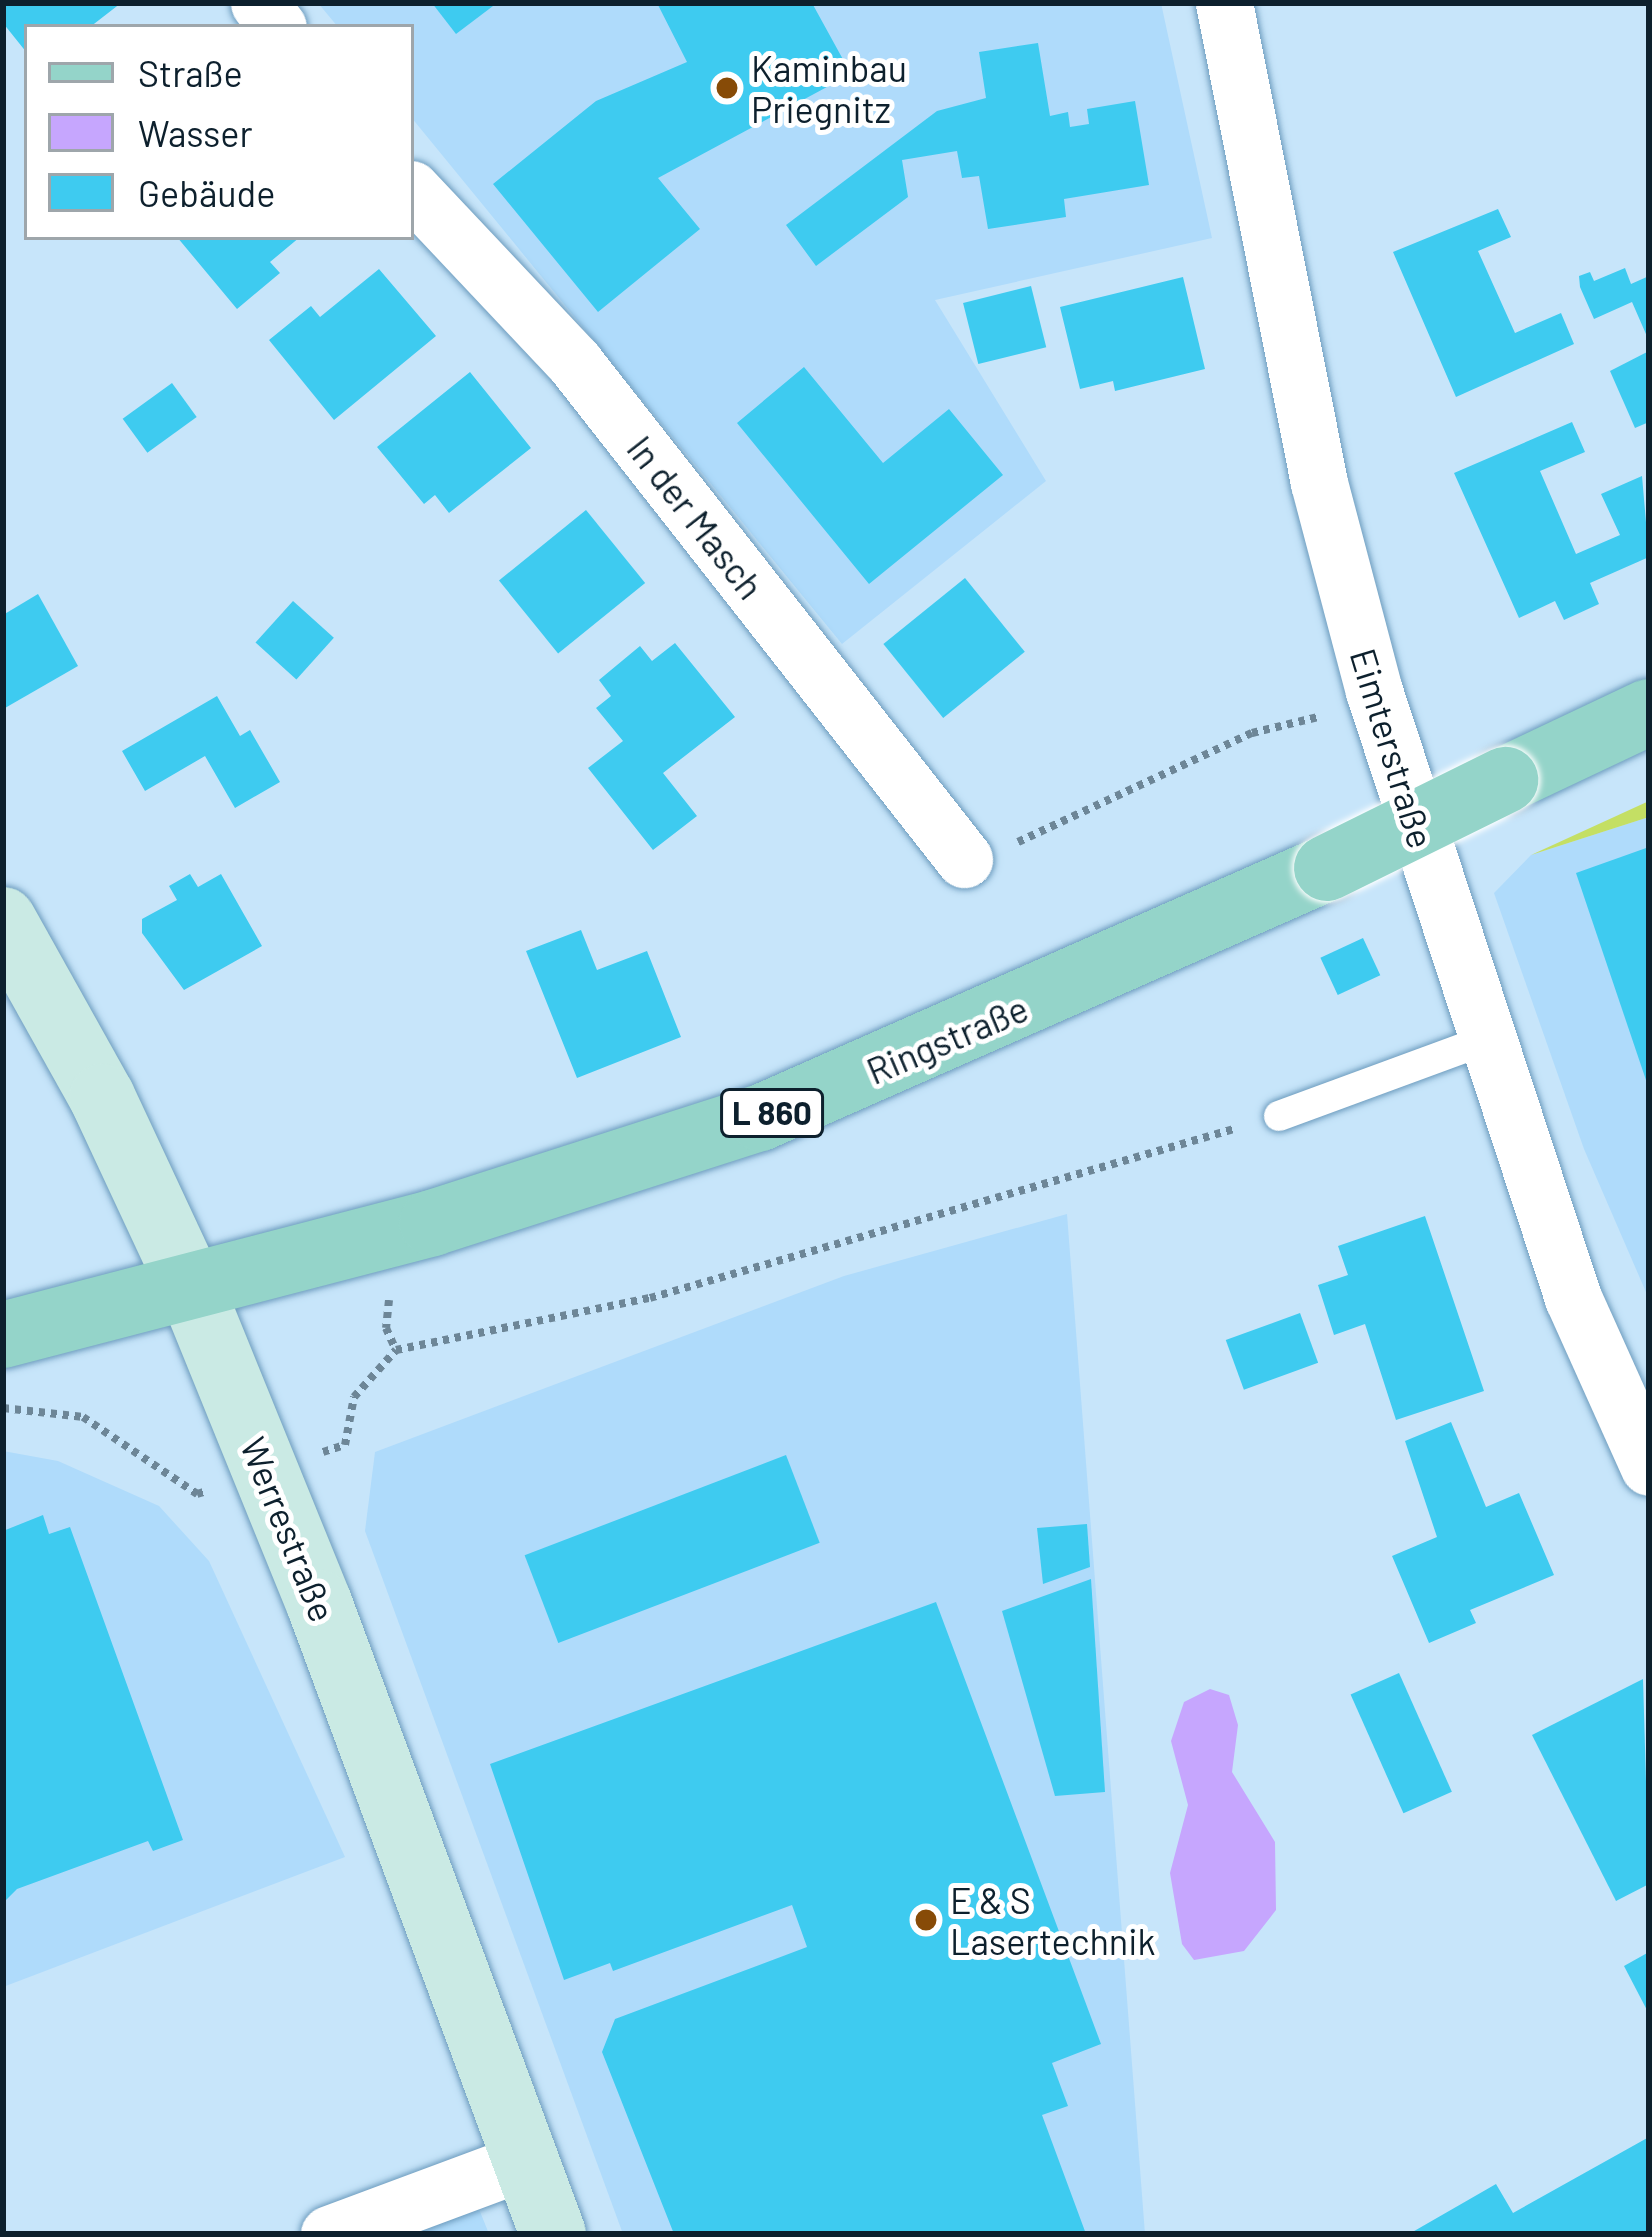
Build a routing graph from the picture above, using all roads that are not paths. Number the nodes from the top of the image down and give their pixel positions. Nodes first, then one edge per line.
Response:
1 (1224, 3) edge
2 (414, 192) edge
3 (1649, 712) edge
4 (964, 859) road end
5 (3, 920) edge
6 (1483, 1041) junction
7 (1279, 1116) road end
8 (191, 1288) junction
9 (3, 1335) edge
10 (1649, 1467) edge
11 (525, 2161) junction
12 (328, 2234) edge
13 (553, 2234) edge

1 - 6 street, Eimterstraße
2 - 4 street, In der Masch
3 - 8 main road, Ringstraße / L 860, bridge
5 - 8 main road, Werrestraße
6 - 7 lane
6 - 10 street, Eimterstraße
8 - 9 main road, Ringstraße / L 860
8 - 11 main road, Werrestraße
11 - 12 street
11 - 13 main road, Werrestraße

